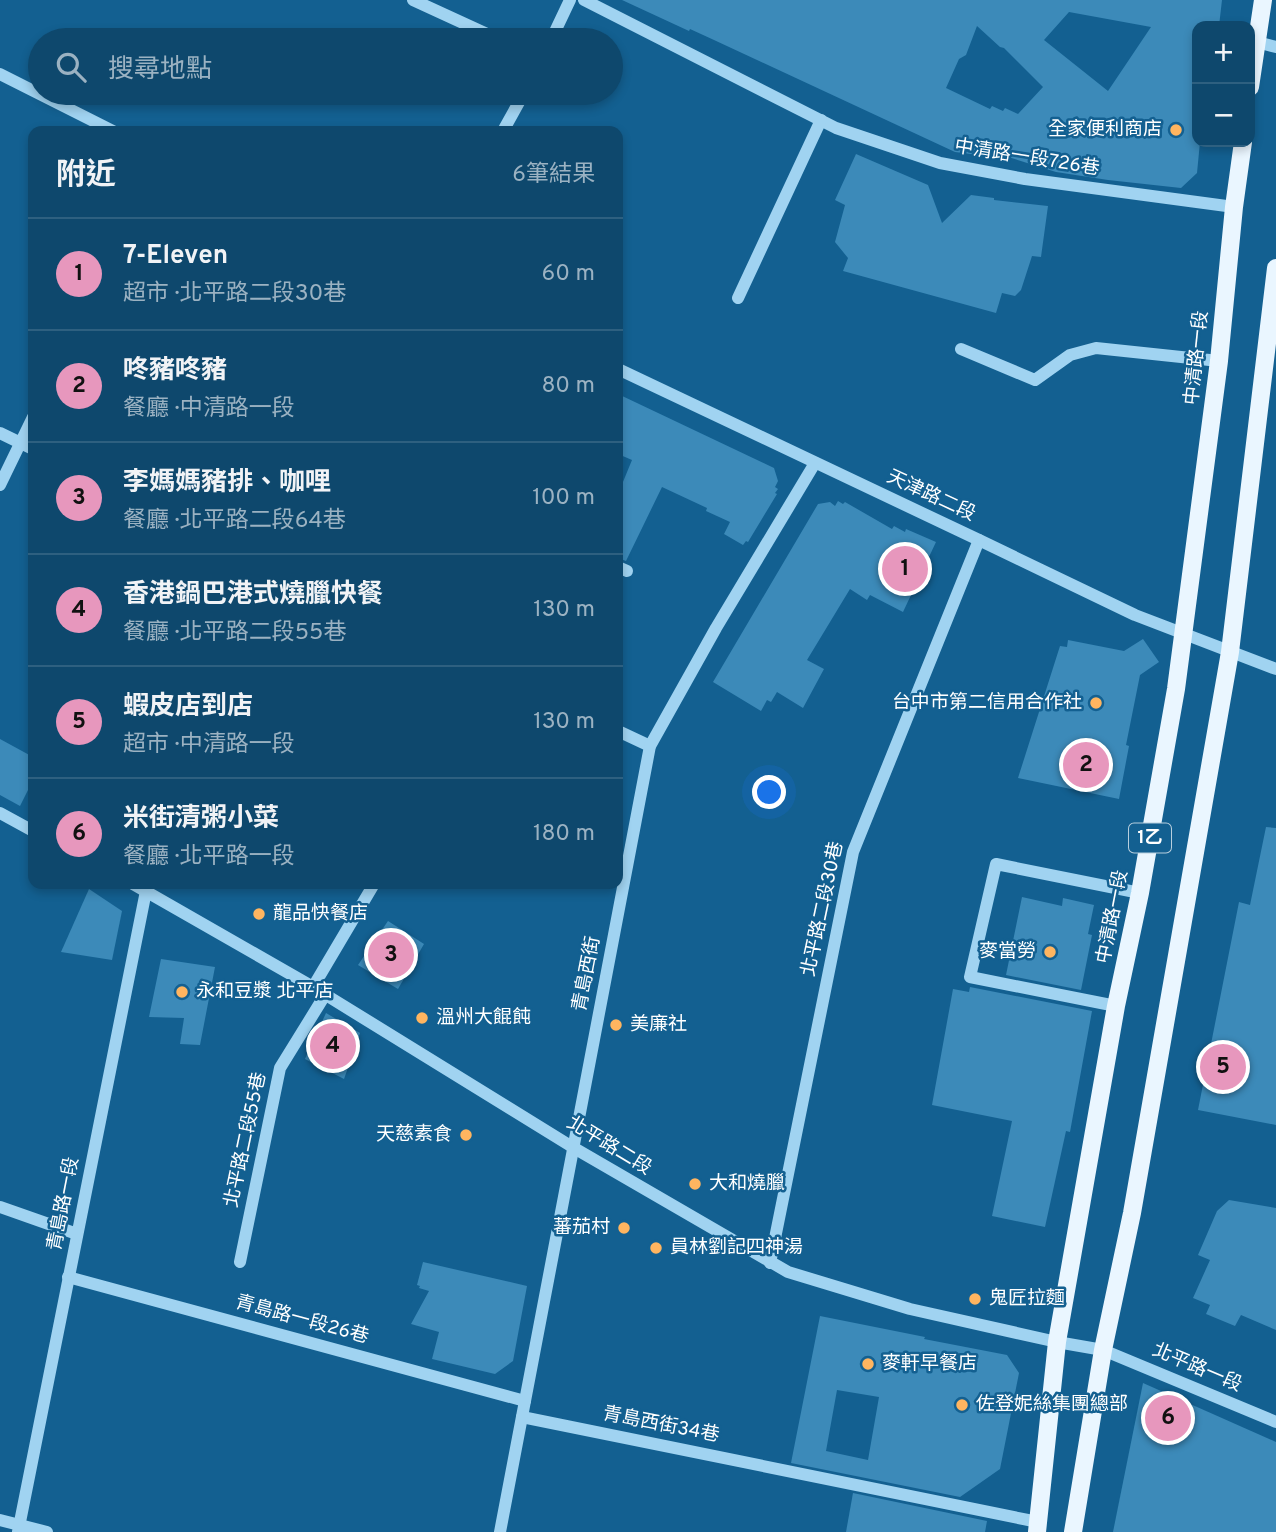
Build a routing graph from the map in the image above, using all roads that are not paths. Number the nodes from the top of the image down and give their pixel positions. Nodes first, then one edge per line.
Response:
1 (413, 0) edge
2 (570, 0) edge
3 (584, 0) edge
4 (1263, 0) edge
5 (474, 28) edge
6 (557, 28) edge
7 (1257, 41) junction
8 (1276, 47) edge
9 (0, 74) edge
10 (1251, 84) edge
11 (28, 88) edge
12 (61, 105) edge
13 (517, 105) edge
14 (821, 120) junction
15 (103, 126) edge
16 (506, 126) edge
17 (1241, 147) edge
18 (1234, 207) junction
19 (1276, 268) edge
20 (738, 298) dead end
21 (961, 349) dead end
22 (1219, 360) junction
23 (623, 371) edge
24 (28, 427) edge
25 (0, 433) edge
26 (21, 443) junction
27 (28, 446) edge
28 (816, 463) junction
29 (0, 485) edge
30 (979, 540) junction
31 (1184, 633) junction
32 (1230, 652) junction
33 (1276, 669) edge
34 (623, 734) edge
35 (650, 747) junction
36 (0, 813) edge
37 (28, 828) edge
38 (148, 889) edge
39 (151, 889) edge
40 (371, 889) edge
41 (1140, 893) junction
42 (313, 988) junction
43 (325, 995) junction
44 (1116, 1006) junction
45 (574, 1148) junction
46 (0, 1207) edge
47 (77, 1234) junction
48 (240, 1262) dead end
49 (770, 1263) junction
50 (68, 1277) junction
51 (1057, 1342) junction
52 (1104, 1350) junction
53 (525, 1401) junction
54 (522, 1417) junction
55 (1276, 1422) edge
56 (0, 1520) edge
57 (1038, 1527) edge
58 (19, 1529) edge
59 (47, 1532) edge
60 (500, 1532) edge
61 (1073, 1532) edge

1 - 5 street
2 - 6 street
3 - 14 street, 中清路一段726巷
4 - 7 main road
7 - 8 street
7 - 10 main road
9 - 11 street
12 - 15 street
13 - 16 street
14 - 18 street, 中清路一段726巷
14 - 20 street
17 - 18 main road, 中清路一段 / 1乙
18 - 22 main road, 中清路一段 / 1乙
19 - 32 main road, 1乙
21 - 22 street
22 - 31 main road, 中清路一段 / 1乙
23 - 28 street, 天津路二段
24 - 26 street
25 - 26 street
26 - 27 street
26 - 29 street
28 - 30 street, 天津路二段
28 - 35 street, 青島西街
30 - 31 street, 天津路二段
30 - 49 street, 北平路二段30巷
31 - 32 street, 天津路二段
31 - 41 main road, 中清路一段 / 1乙
32 - 33 street, 天津路二段
32 - 52 main road, 1乙
34 - 35 street
35 - 45 street, 青島西街
36 - 37 street
38 - 47 street, 青島路一段
39 - 42 street, 北平路二段
40 - 42 street
41 - 44 main road, 中清路一段 / 1乙
41 - 44 street
42 - 43 street, 北平路二段
43 - 45 street, 北平路二段
43 - 48 street, 北平路二段55巷
44 - 51 main road, 中清路一段 / 1乙
45 - 49 street, 北平路二段
45 - 53 street, 青島西街
46 - 47 street
47 - 50 street, 青島路一段
49 - 51 street, 北平路二段
50 - 53 street, 青島路一段26巷
50 - 58 street, 青島路一段
51 - 52 street, 北平路二段
51 - 57 main road, 中清路一段 / 1乙
52 - 55 street, 北平路一段
52 - 61 main road, 1乙
53 - 54 street, 青島西街
54 - 57 street, 青島西街34巷
54 - 60 street, 青島西街
56 - 58 street
58 - 59 street

